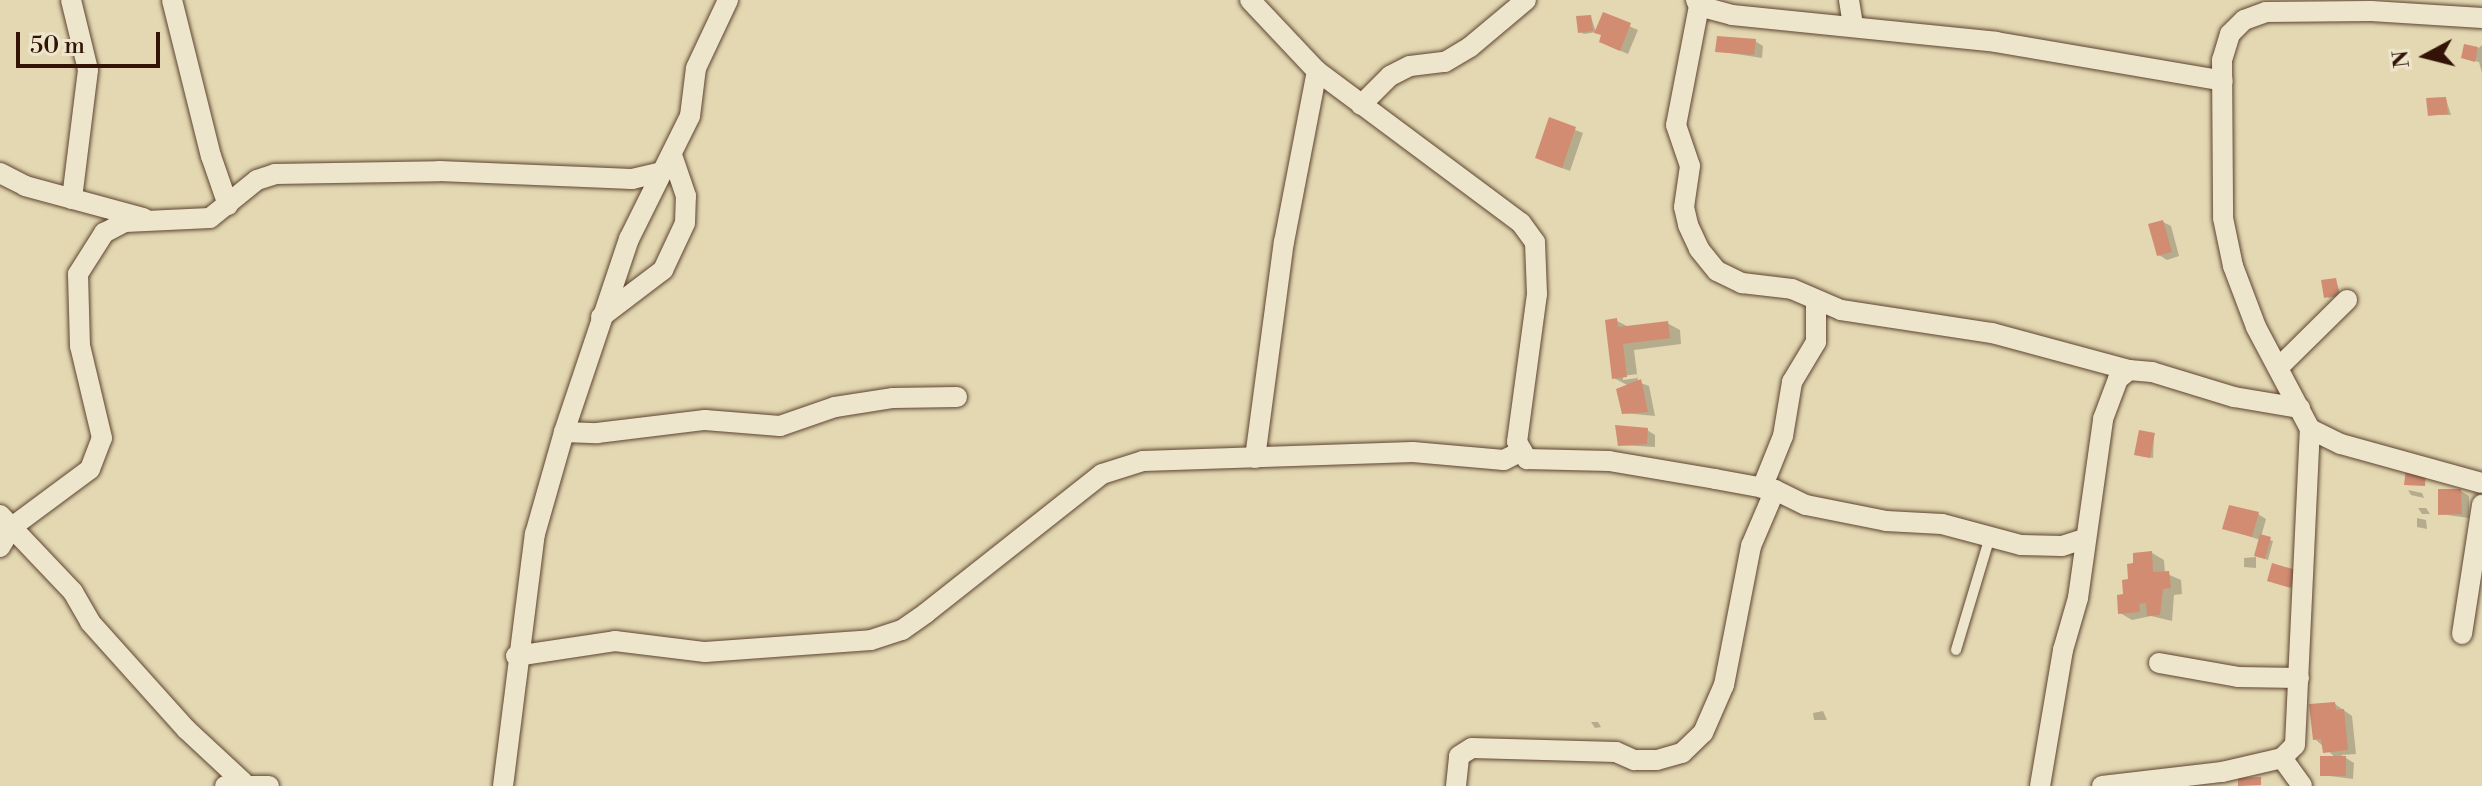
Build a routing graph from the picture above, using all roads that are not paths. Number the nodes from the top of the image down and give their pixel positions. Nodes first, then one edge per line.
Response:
1 (71, 0) edge
2 (172, 0) edge
3 (728, 0) edge
4 (1250, 0) edge
5 (1526, 0) edge
6 (1849, 0) edge
7 (1697, 3) edge
8 (2370, 5) edge
9 (2482, 18) edge
10 (1853, 26) junction
11 (1317, 71) junction
12 (2223, 81) junction
13 (1361, 105) junction
14 (667, 163) junction
15 (0, 173) edge
16 (72, 199) junction
17 (228, 205) junction
18 (148, 219) junction
19 (1816, 300) junction
20 (2347, 300) dead end
21 (601, 317) junction
22 (2278, 368) junction
23 (2129, 370) junction
24 (957, 397) dead end
25 (2300, 408) junction
26 (2310, 429) junction
27 (564, 432) junction
28 (1520, 452) junction
29 (1255, 458) junction
30 (2482, 483) edge
31 (1768, 489) junction
32 (2482, 505) edge
33 (6, 521) edge
34 (2084, 539) junction
35 (1989, 540) junction
36 (0, 547) edge
37 (2462, 634) dead end
38 (1956, 650) dead end
39 (516, 656) junction
40 (2159, 663) dead end
41 (2299, 678) junction
42 (2282, 758) junction
43 (234, 784) edge
44 (269, 786) edge
45 (503, 786) edge
46 (1456, 786) edge
47 (2040, 786) edge
48 (2102, 786) edge
49 (2302, 786) edge

1 - 16 street
2 - 17 street
3 - 14 street
4 - 11 street
5 - 13 street
6 - 10 street
7 - 10 street
7 - 19 street
8 - 9 street
8 - 12 street
10 - 12 street
11 - 13 street
11 - 29 street
12 - 22 street
13 - 28 street
14 - 17 street
14 - 21 street
14 - 21 street
15 - 16 street
16 - 18 street
17 - 18 street
18 - 33 street
19 - 23 street
19 - 31 street
20 - 22 street
21 - 27 street
22 - 25 street
23 - 25 street
23 - 34 street
24 - 27 street
25 - 26 street
26 - 30 street
26 - 41 street
27 - 39 street
28 - 29 street
28 - 31 street
29 - 39 street
31 - 35 street
31 - 46 street
32 - 37 street
33 - 36 street
33 - 43 street
34 - 35 street
34 - 47 street
35 - 38 lane
39 - 45 street
40 - 41 street
41 - 42 street
42 - 48 street
42 - 49 street
43 - 44 street

